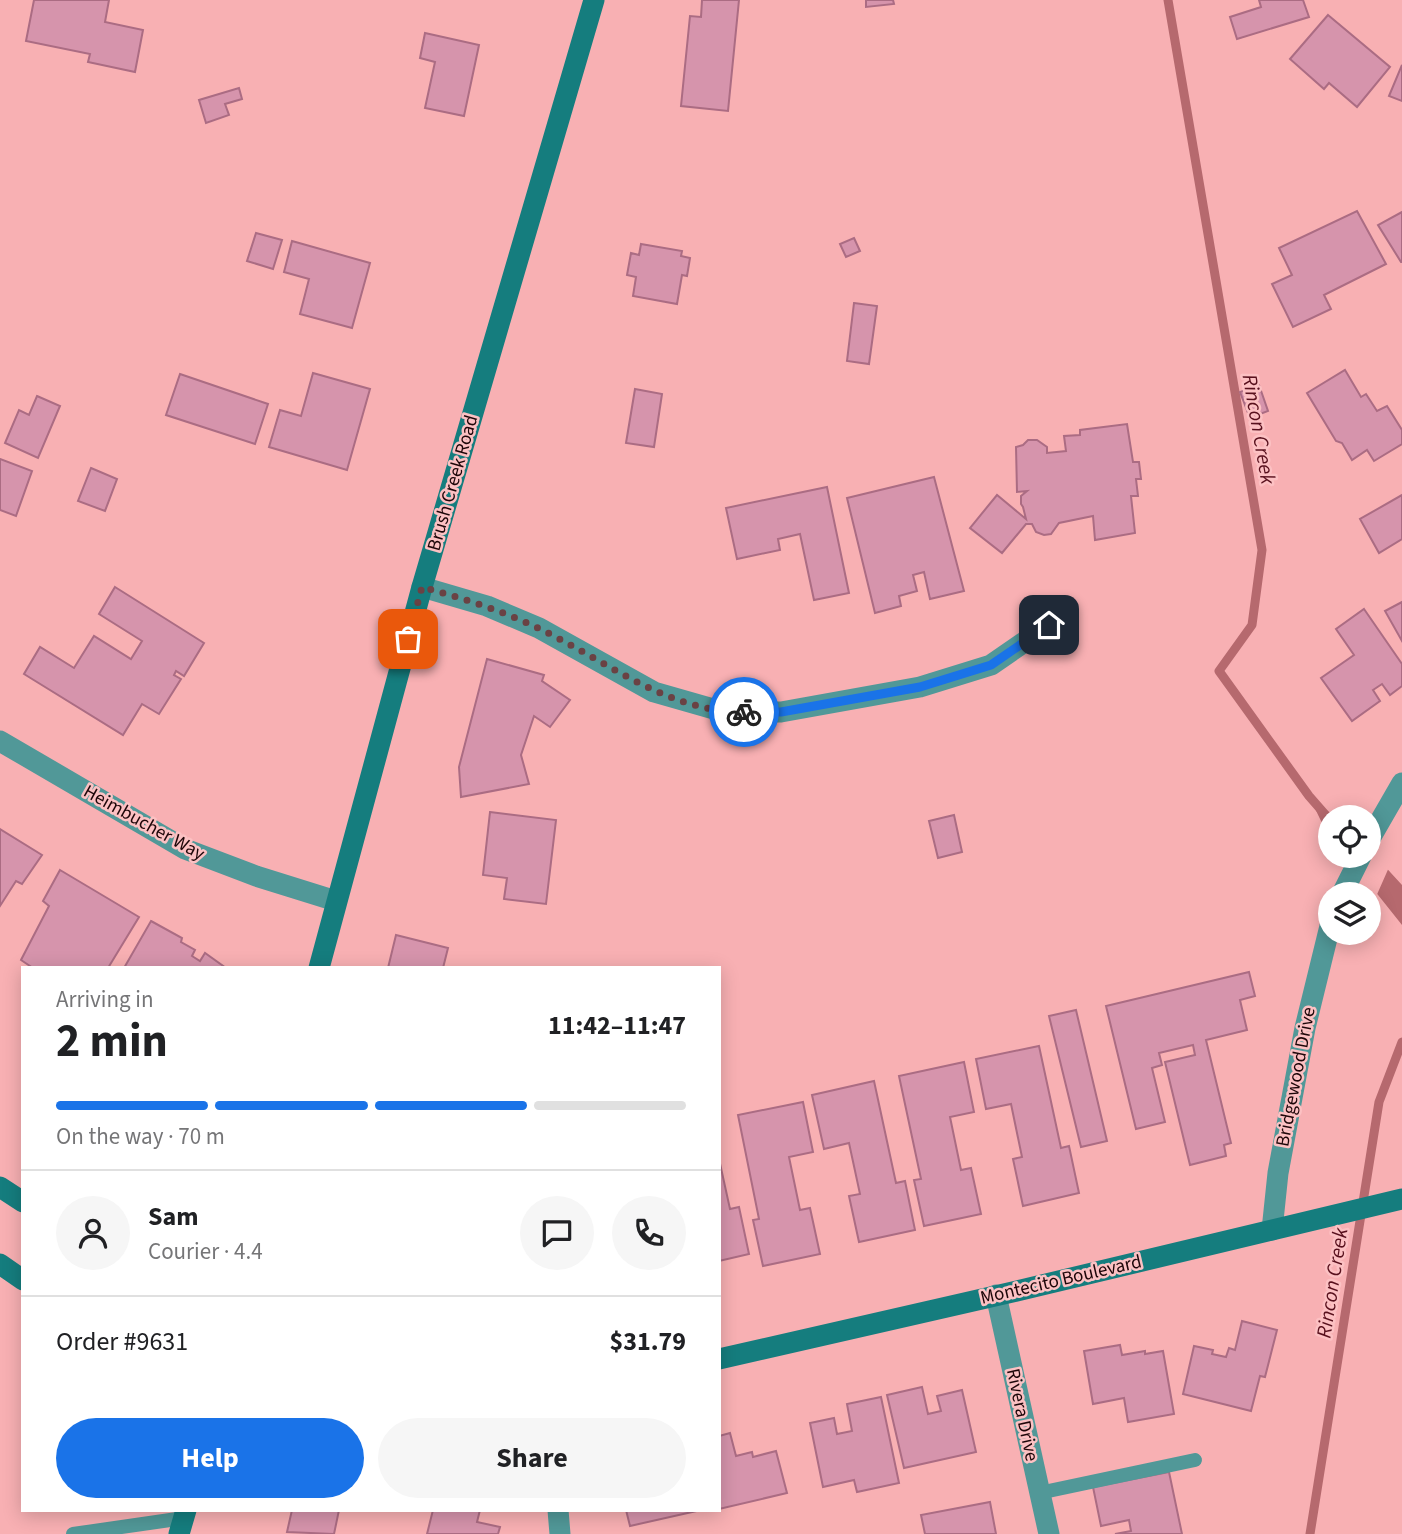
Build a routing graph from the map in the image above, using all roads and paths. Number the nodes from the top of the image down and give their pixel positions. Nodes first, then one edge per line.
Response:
1 (594, 0) edge
2 (422, 587) junction
3 (1049, 625) dead end
4 (0, 741) edge
5 (1402, 783) edge
6 (1381, 816) edge
7 (336, 901) junction
8 (1325, 945) edge
9 (319, 966) edge
10 (0, 1187) edge
11 (1402, 1199) edge
12 (21, 1201) edge
13 (1272, 1230) junction
14 (0, 1264) edge
15 (21, 1279) edge
16 (996, 1296) junction
17 (721, 1359) edge
18 (1195, 1460) dead end
19 (1039, 1493) junction
20 (558, 1512) edge
21 (183, 1521) edge
22 (73, 1534) edge
23 (560, 1534) edge
24 (1049, 1534) edge

1 - 2 street, Brush Creek Road
2 - 3 street
2 - 7 street, Brush Creek Road
4 - 7 street, Heimbucher Way
5 - 6 street
7 - 9 street, Brush Creek Road
8 - 13 street, Bridgewood Drive
10 - 12 street
11 - 13 street, Montecito Boulevard
13 - 16 street, Montecito Boulevard
14 - 15 street
16 - 17 street, Montecito Boulevard
16 - 19 street, Rivera Drive
18 - 19 lane
19 - 24 street, Rivera Drive
20 - 23 street
21 - 22 lane

